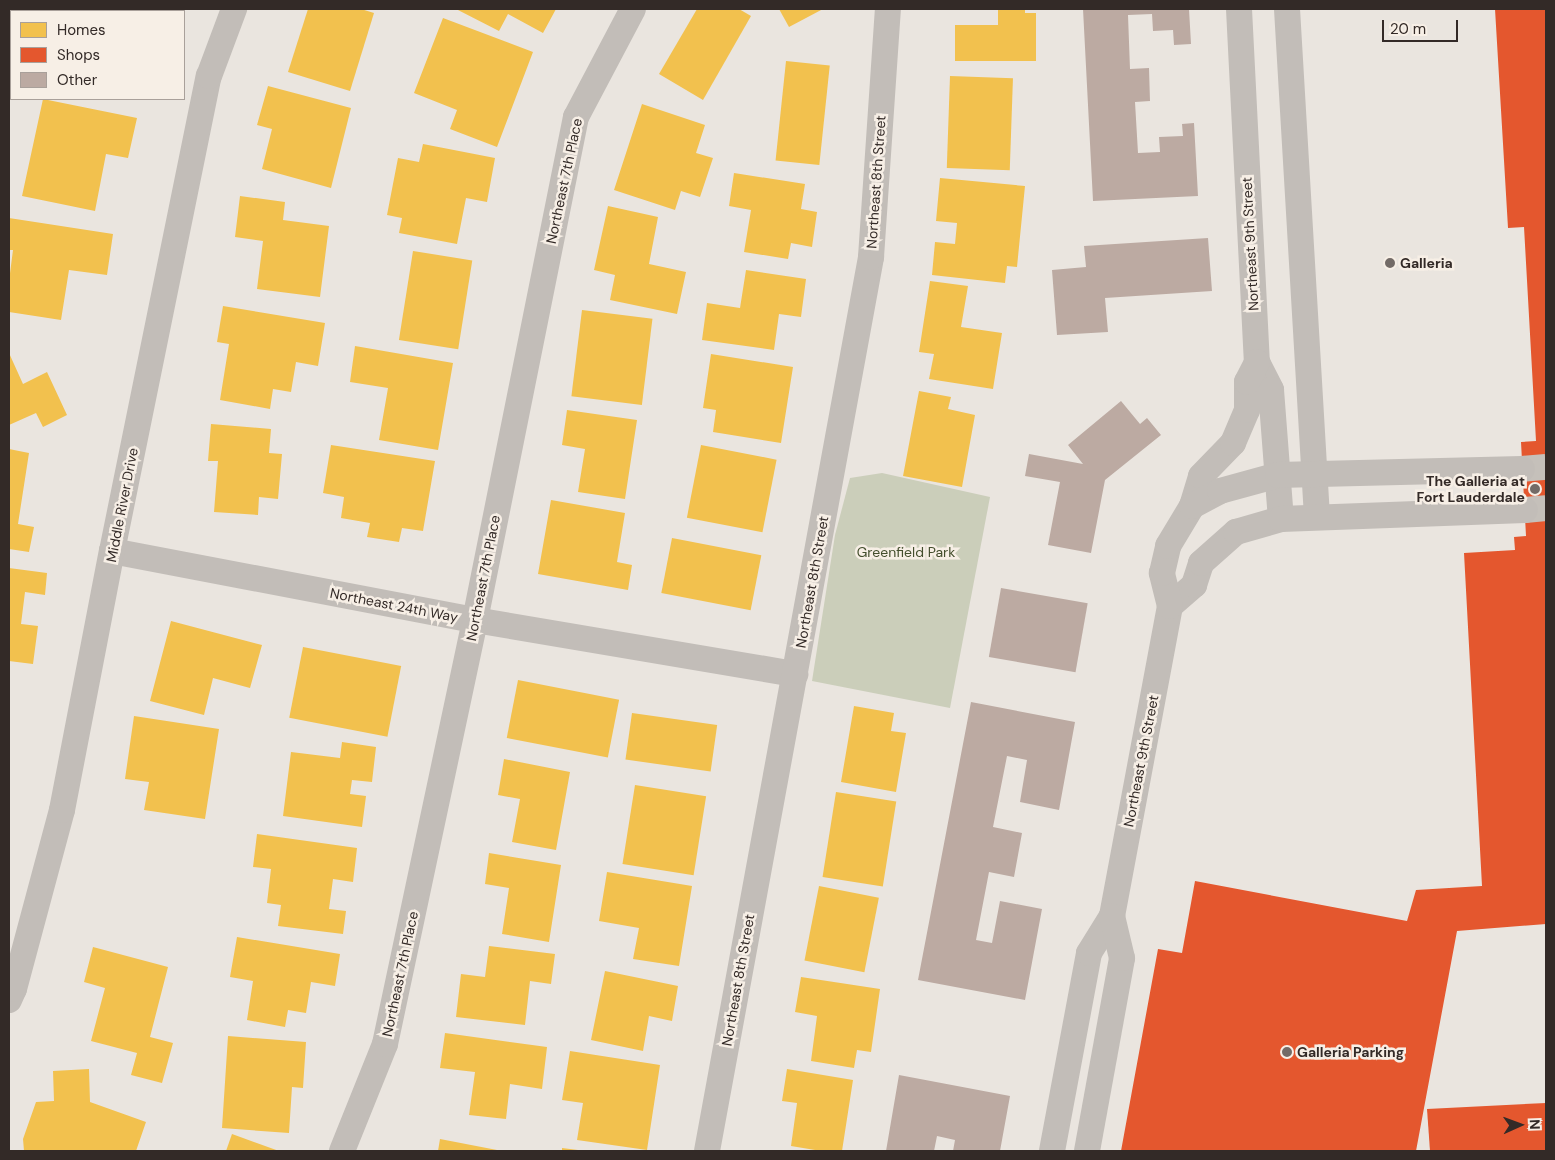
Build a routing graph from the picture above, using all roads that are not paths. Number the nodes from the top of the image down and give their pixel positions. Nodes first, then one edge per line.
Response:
1 (234, 9) edge
2 (633, 9) edge
3 (888, 9) edge
4 (1238, 9) edge
5 (1287, 9) edge
6 (1257, 362) junction
7 (1522, 469) tunnel mouth
8 (1314, 474) junction
9 (1278, 476) junction
10 (1192, 506) junction
11 (1525, 510) tunnel mouth
12 (1317, 517) junction
13 (1281, 518) junction
14 (112, 551) junction
15 (1170, 606) junction
16 (475, 620) junction
17 (795, 674) junction
18 (1112, 916) junction
19 (9, 1000) edge
20 (342, 1151) edge
21 (707, 1151) edge
22 (1052, 1151) edge
23 (1087, 1151) edge

1 - 14 street, Middle River Drive
2 - 16 street, Northeast 7th Place
3 - 17 street, Northeast 8th Street
4 - 6 street, Northeast 9th Street
5 - 8 street
6 - 9 street, Northeast 9th Street
6 - 10 street, Northeast 9th Street
7 - 8 street
8 - 9 street
8 - 12 street
9 - 10 street
9 - 13 street, Northeast 9th Street
10 - 15 street, Northeast 9th Street
11 - 12 street
12 - 13 street
13 - 15 street
14 - 16 street, Northeast 24th Way
14 - 19 street, Middle River Drive
15 - 18 street, Northeast 9th Street
16 - 17 street, Northeast 24th Way
16 - 20 street, Northeast 7th Place
17 - 21 street, Northeast 8th Street
18 - 22 street, Northeast 9th Street
18 - 23 street, Northeast 9th Street

